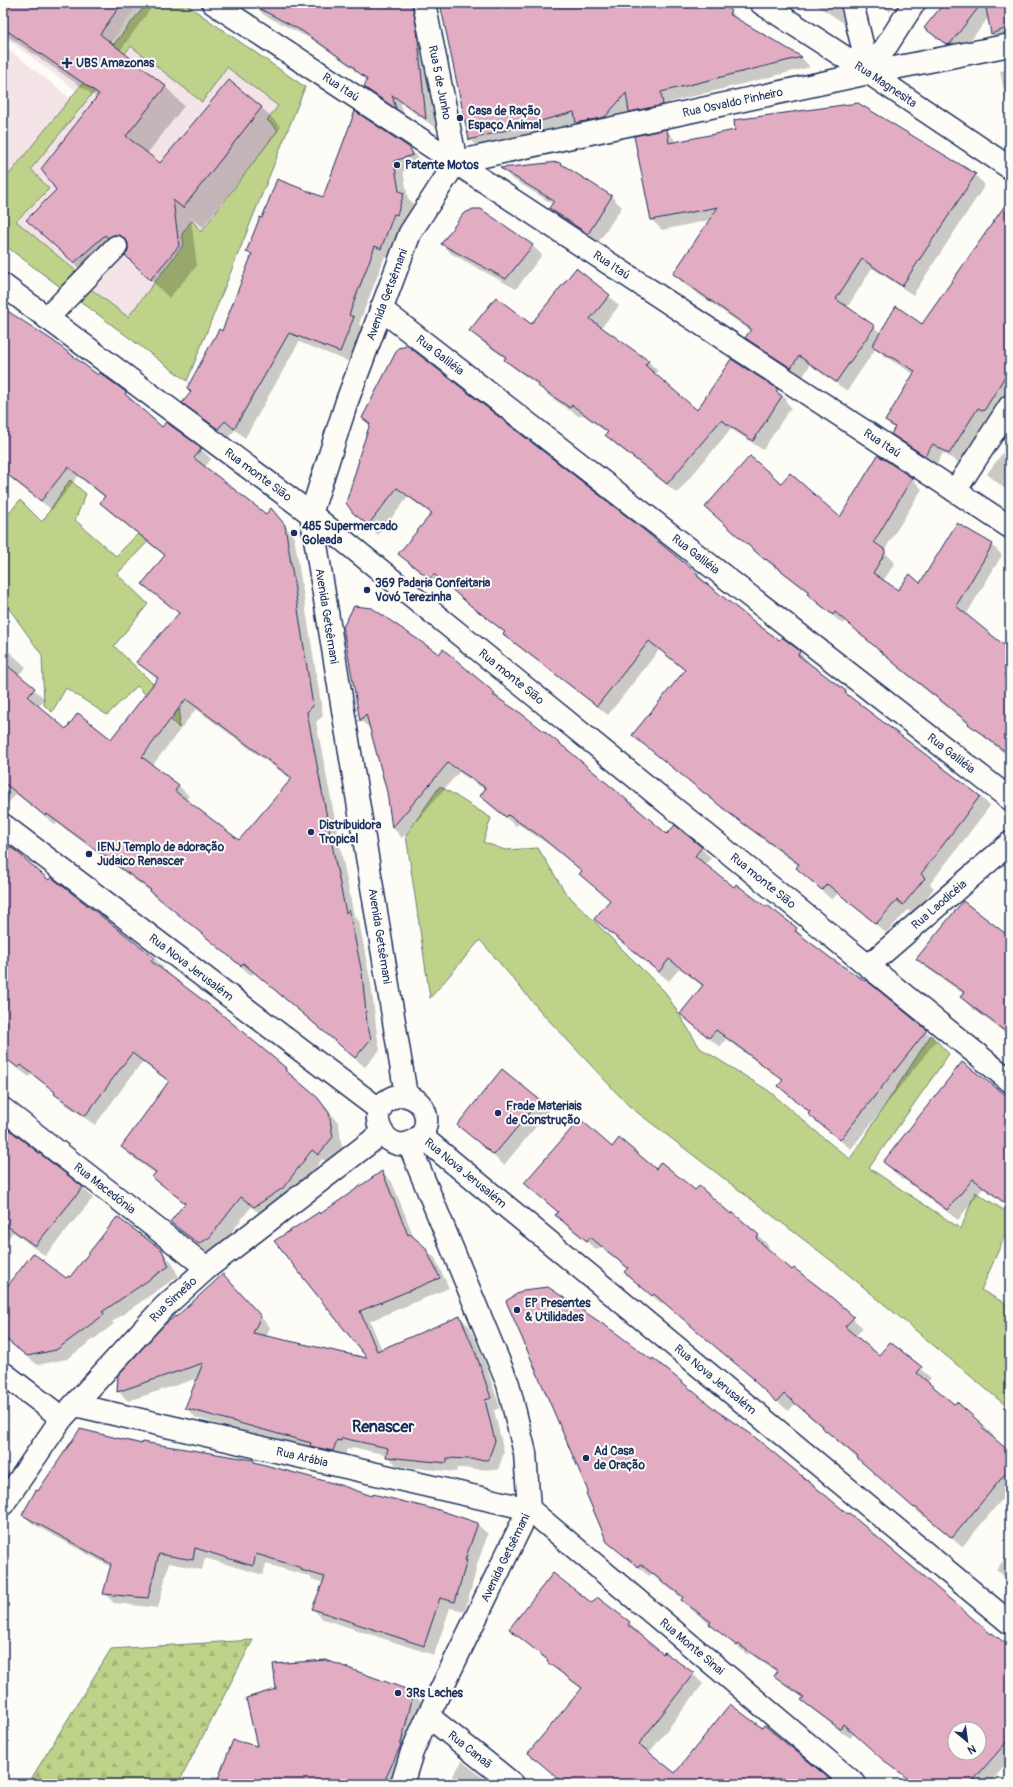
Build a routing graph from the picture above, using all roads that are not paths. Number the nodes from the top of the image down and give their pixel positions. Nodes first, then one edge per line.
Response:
1 (213, 3) edge
2 (424, 3) edge
3 (761, 3) edge
4 (852, 3) edge
5 (914, 3) edge
6 (1010, 45) edge
7 (869, 73) junction
8 (456, 162) junction
9 (1010, 168) edge
10 (116, 247) dead end
11 (3, 285) edge
12 (381, 308) junction
13 (47, 318) junction
14 (1010, 406) edge
15 (955, 491) junction
16 (311, 514) junction
17 (1010, 527) edge
18 (1010, 799) edge
19 (3, 825) edge
20 (1010, 843) edge
21 (868, 966) junction
22 (1010, 1081) edge
23 (406, 1095) junction
24 (3, 1109) edge
25 (380, 1110) junction
26 (382, 1133) junction
27 (415, 1140) junction
28 (207, 1268) junction
29 (3, 1373) edge
30 (68, 1412) junction
31 (3, 1504) edge
32 (529, 1509) junction
33 (1010, 1623) edge
34 (428, 1716) junction
35 (402, 1784) edge
36 (513, 1784) edge
37 (855, 1784) edge

1 - 8 street, Rua Itaú
2 - 8 street, Rua 5 de Junho
3 - 7 street, Rua Magnesita
4 - 7 street
5 - 7 street
6 - 7 street, Rua Osvaldo Pinheiro
7 - 8 street, Rua Osvaldo Pinheiro
7 - 9 street, Rua Magnesita
8 - 12 street, Avenida Getsêmani
8 - 15 street, Rua Itaú
10 - 13 street
11 - 13 street, Rua monte Sião
12 - 16 street, Avenida Getsêmani
12 - 18 street, Rua Galiléia
13 - 16 street, Rua monte Sião
14 - 15 street
15 - 17 street, Rua Itaú
16 - 21 street, Rua monte Sião
16 - 23 street, Avenida Getsêmani
19 - 25 street, Rua Nova Jerusalém
20 - 21 street, Rua Laodicéia
21 - 22 street, Rua monte Sião
23 - 25 street
23 - 27 street
24 - 28 street, Rua Macedônia
25 - 26 street
26 - 27 street
26 - 28 street, Rua Simeão
27 - 32 street, Avenida Getsêmani
27 - 33 street, Rua Nova Jerusalém
28 - 30 street, Rua Simeão
29 - 30 street
30 - 31 street, Rua Simeão
30 - 32 street, Rua Arábia
32 - 34 street, Avenida Getsêmani
32 - 37 street, Rua Monte Sinai
34 - 35 street, Avenida Getsêmani
34 - 36 street, Rua Canaã

